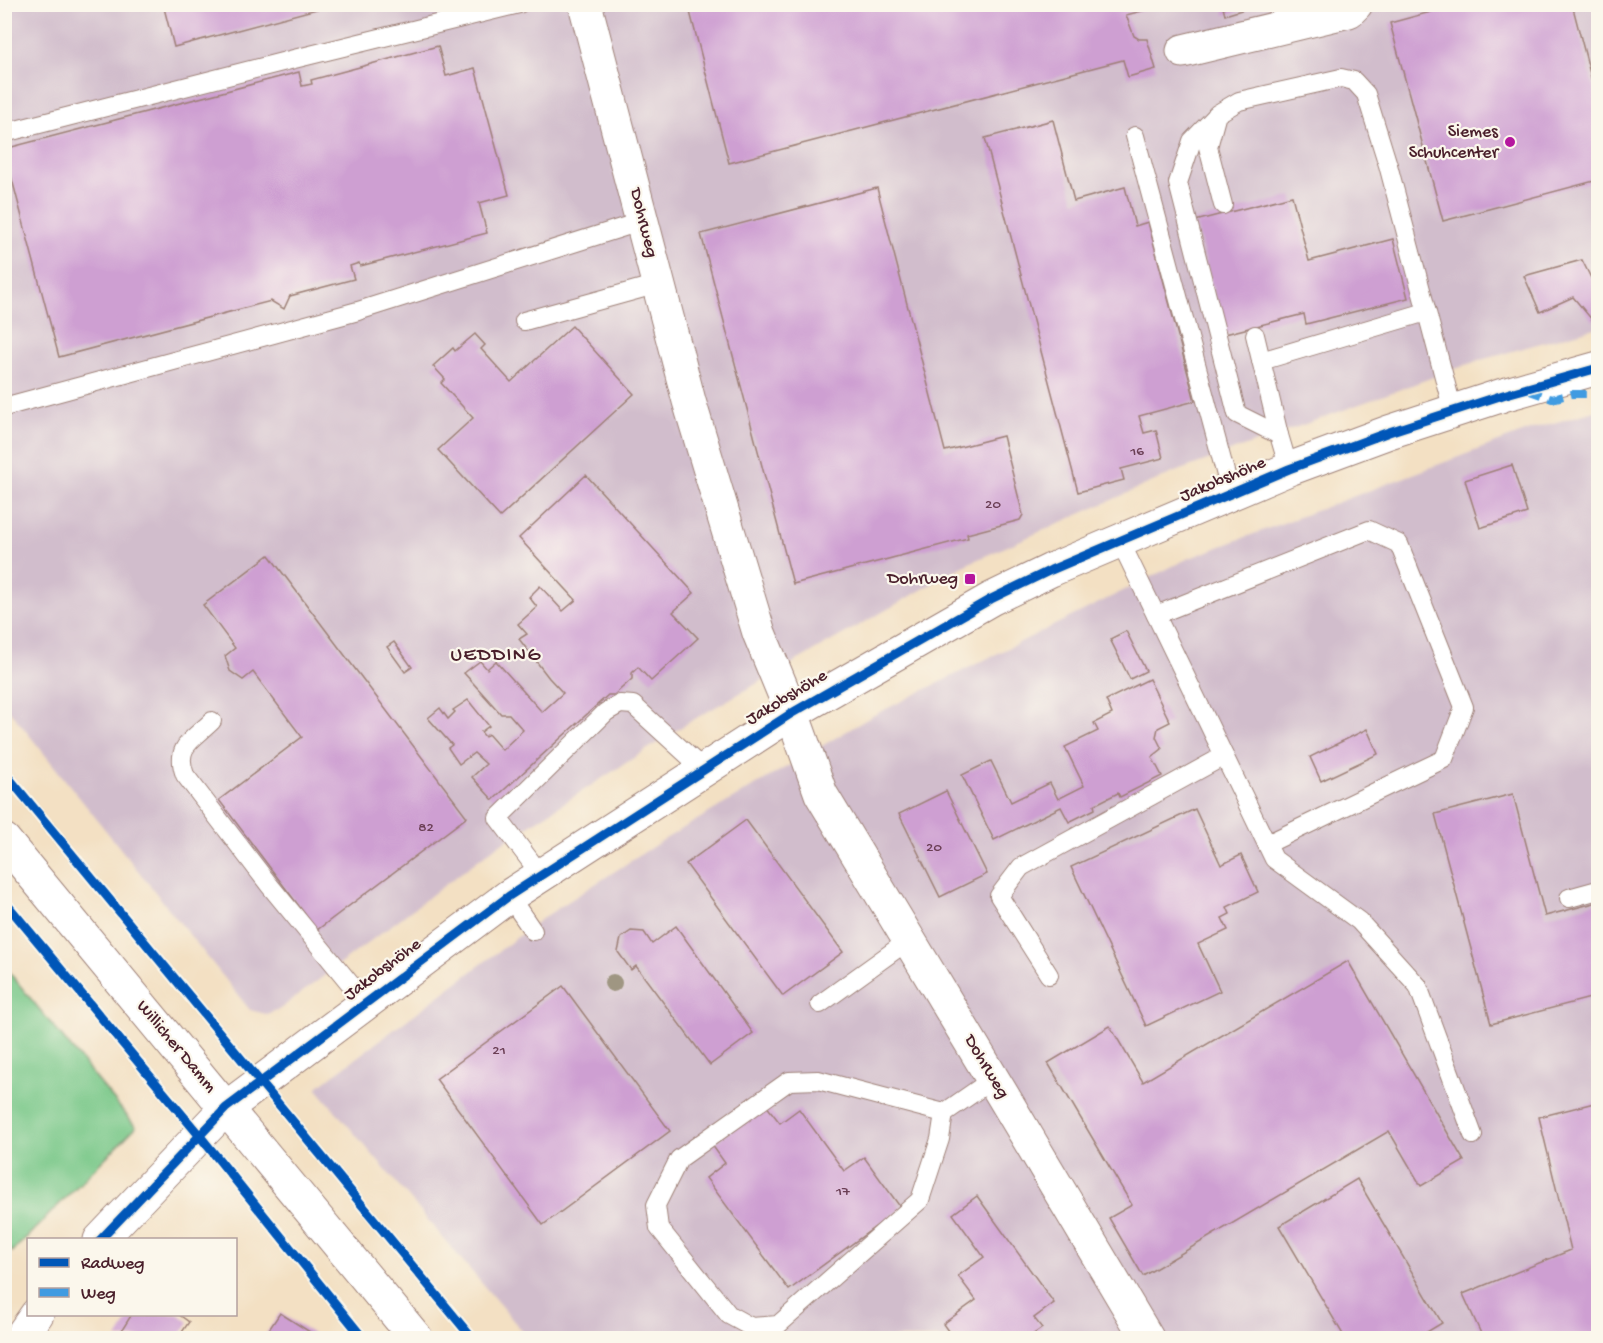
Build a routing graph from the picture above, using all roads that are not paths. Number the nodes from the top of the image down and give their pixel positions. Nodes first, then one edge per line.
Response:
1 (519, 4) edge
2 (585, 4) edge
3 (1356, 4) edge
4 (1183, 51) dead end
5 (1217, 114) junction
6 (4, 133) edge
7 (1135, 136) dead end
8 (1223, 205) dead end
9 (643, 221) junction
10 (658, 284) junction
11 (1426, 312) junction
12 (524, 321) dead end
13 (1255, 335) dead end
14 (1262, 361) junction
15 (1599, 368) edge
16 (4, 407) edge
17 (1453, 411) junction
18 (1279, 435) junction
19 (1289, 470) junction
20 (1231, 494) junction
21 (1120, 541) junction
22 (1156, 615) junction
23 (792, 713) junction
24 (212, 721) dead end
25 (1224, 756) junction
26 (704, 770) junction
27 (4, 840) edge
28 (1267, 844) junction
29 (542, 875) junction
30 (1599, 890) edge
31 (509, 896) junction
32 (1569, 898) dead end
33 (533, 931) dead end
34 (909, 940) junction
35 (1049, 975) dead end
36 (366, 1004) junction
37 (820, 1004) dead end
38 (993, 1079) junction
39 (226, 1108) junction
40 (944, 1113) junction
41 (1473, 1135) dead end
42 (101, 1238) edge
43 (36, 1316) edge
44 (20, 1338) edge
45 (416, 1338) edge
46 (1146, 1338) edge

1 - 6 lane
2 - 9 street, Dohrweg
3 - 4 street
5 - 8 lane
5 - 11 lane
5 - 18 lane
7 - 20 lane
9 - 10 street, Dohrweg
9 - 16 lane
10 - 12 lane
10 - 23 street, Dohrweg
11 - 14 lane
11 - 17 lane
13 - 14 lane
14 - 18 lane
15 - 17 street, Jakobshöhe
17 - 19 street, Jakobshöhe
18 - 19 lane
19 - 20 street, Jakobshöhe
20 - 21 street, Jakobshöhe
21 - 22 lane
21 - 23 street, Jakobshöhe
22 - 25 lane
22 - 28 lane
23 - 26 street, Jakobshöhe
23 - 34 street, Dohrweg
24 - 36 lane
25 - 28 lane
25 - 35 lane
26 - 29 street, Jakobshöhe
26 - 29 lane
27 - 39 street, Willicher Damm
28 - 41 lane
29 - 31 street, Jakobshöhe
30 - 32 lane
31 - 33 lane
31 - 36 street, Jakobshöhe
34 - 37 lane
34 - 38 street, Dohrweg
36 - 39 street, Jakobshöhe
38 - 40 lane
38 - 46 street, Dohrweg
39 - 42 street, Jakobshöhe
39 - 45 street, Willicher Damm
40 - 40 lane
43 - 44 street

